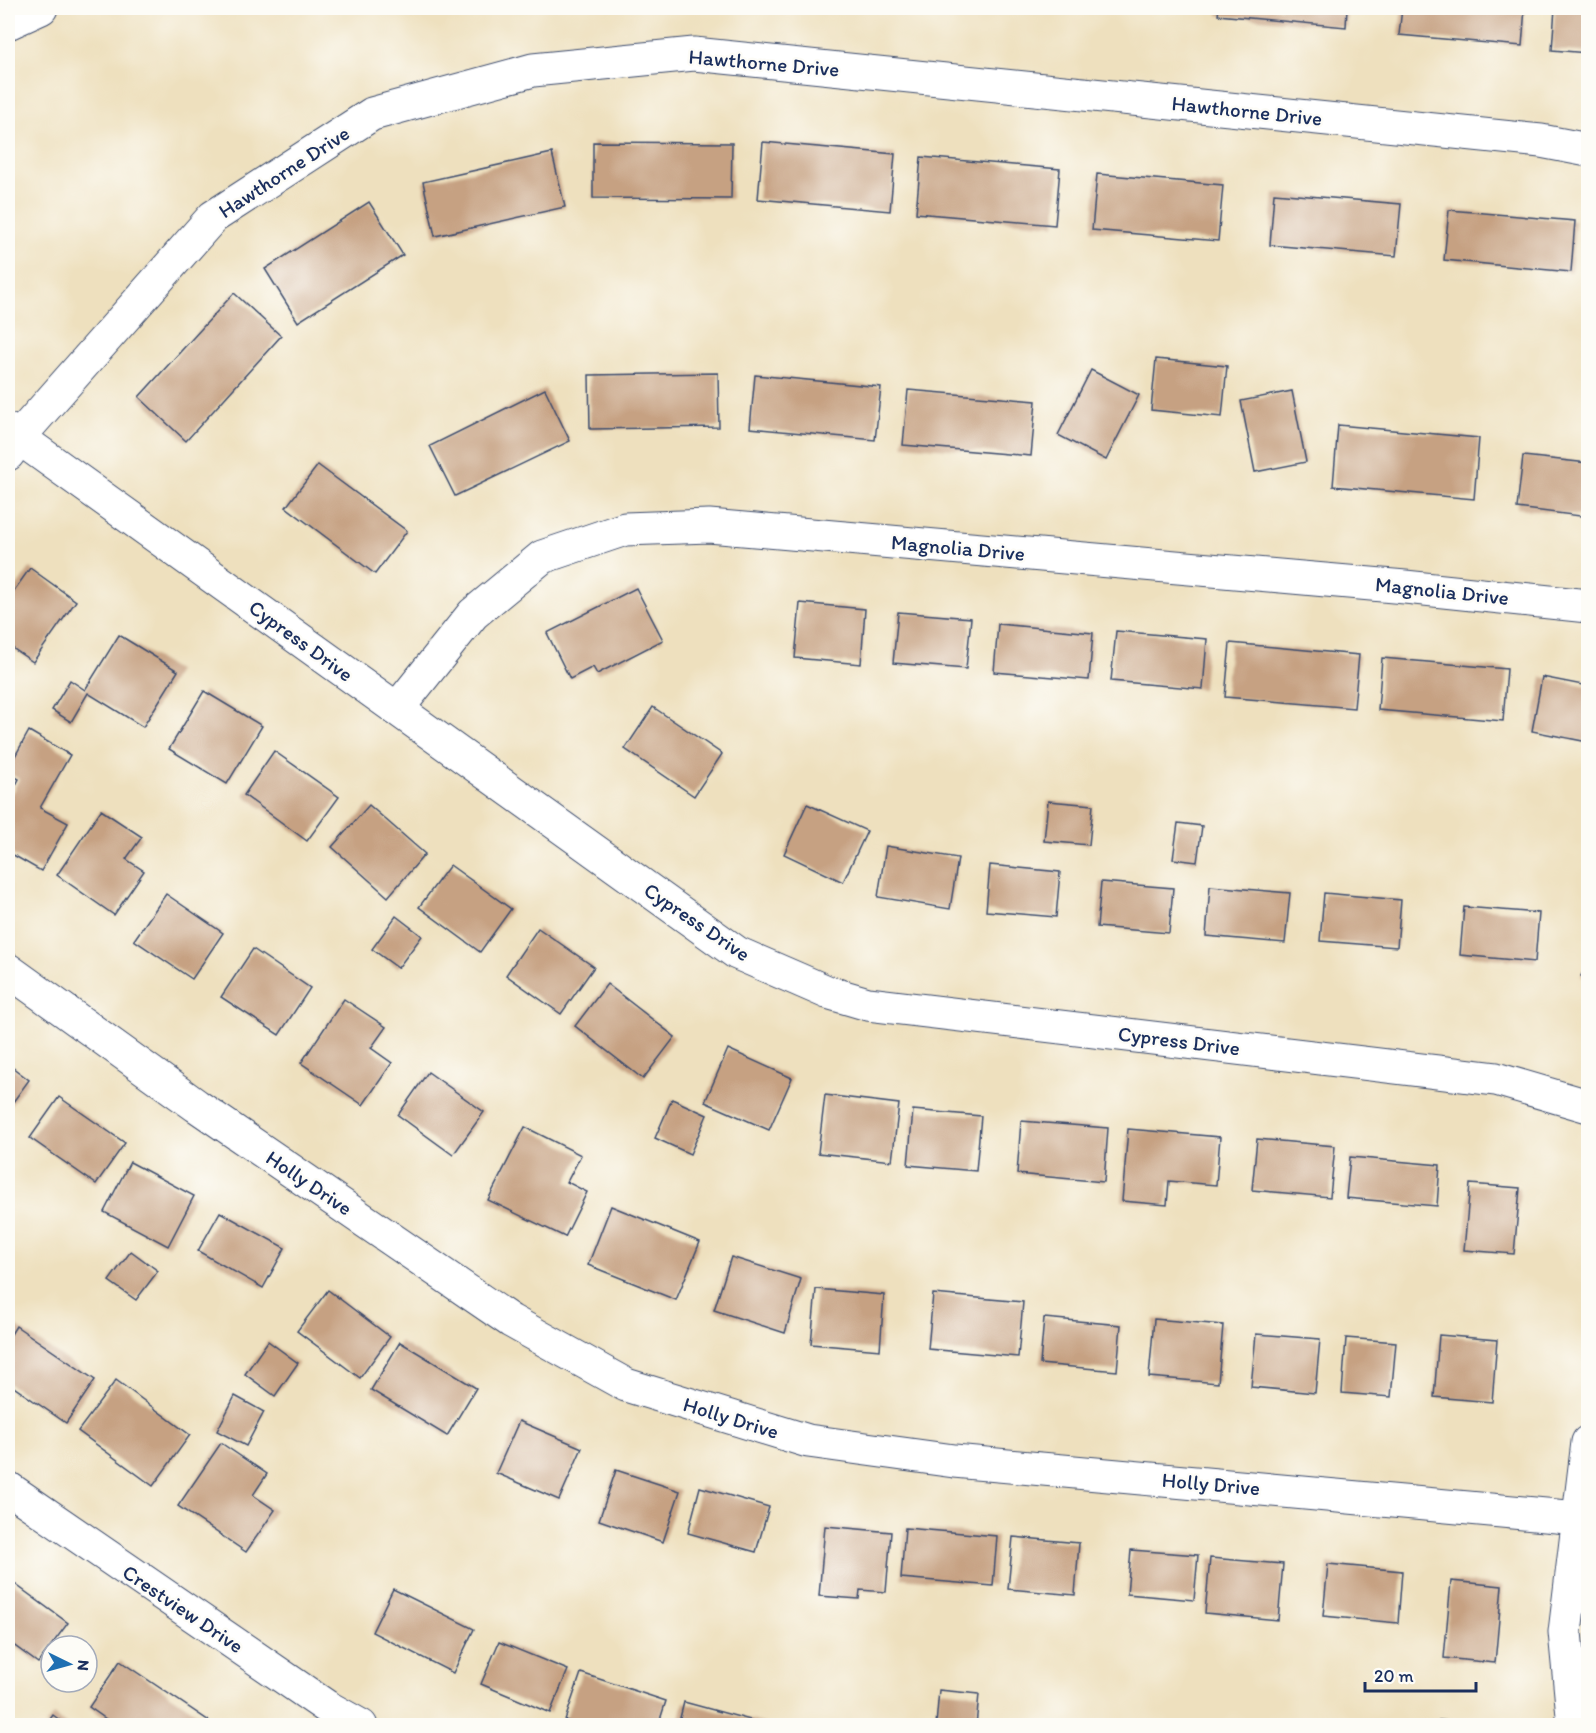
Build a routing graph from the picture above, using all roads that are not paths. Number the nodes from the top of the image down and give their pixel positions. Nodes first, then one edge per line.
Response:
1 (41, 8) edge
2 (8, 23) edge
3 (1588, 150) edge
4 (11, 441) edge
5 (1588, 606) edge
6 (397, 709) junction
7 (8, 970) edge
8 (1588, 1106) edge
9 (1588, 1442) edge
10 (8, 1488) edge
11 (1578, 1518) junction
12 (322, 1716) edge
13 (361, 1725) edge
14 (1574, 1725) edge

1 - 2 main road
3 - 4 main road, Hawthorne Drive
4 - 6 main road, Cypress Drive
5 - 6 main road, Magnolia Drive
6 - 8 main road, Cypress Drive
7 - 11 main road, Holly Drive
9 - 11 main road
10 - 12 main road, Crestview Drive
11 - 14 main road
12 - 13 main road, Crestview Drive

